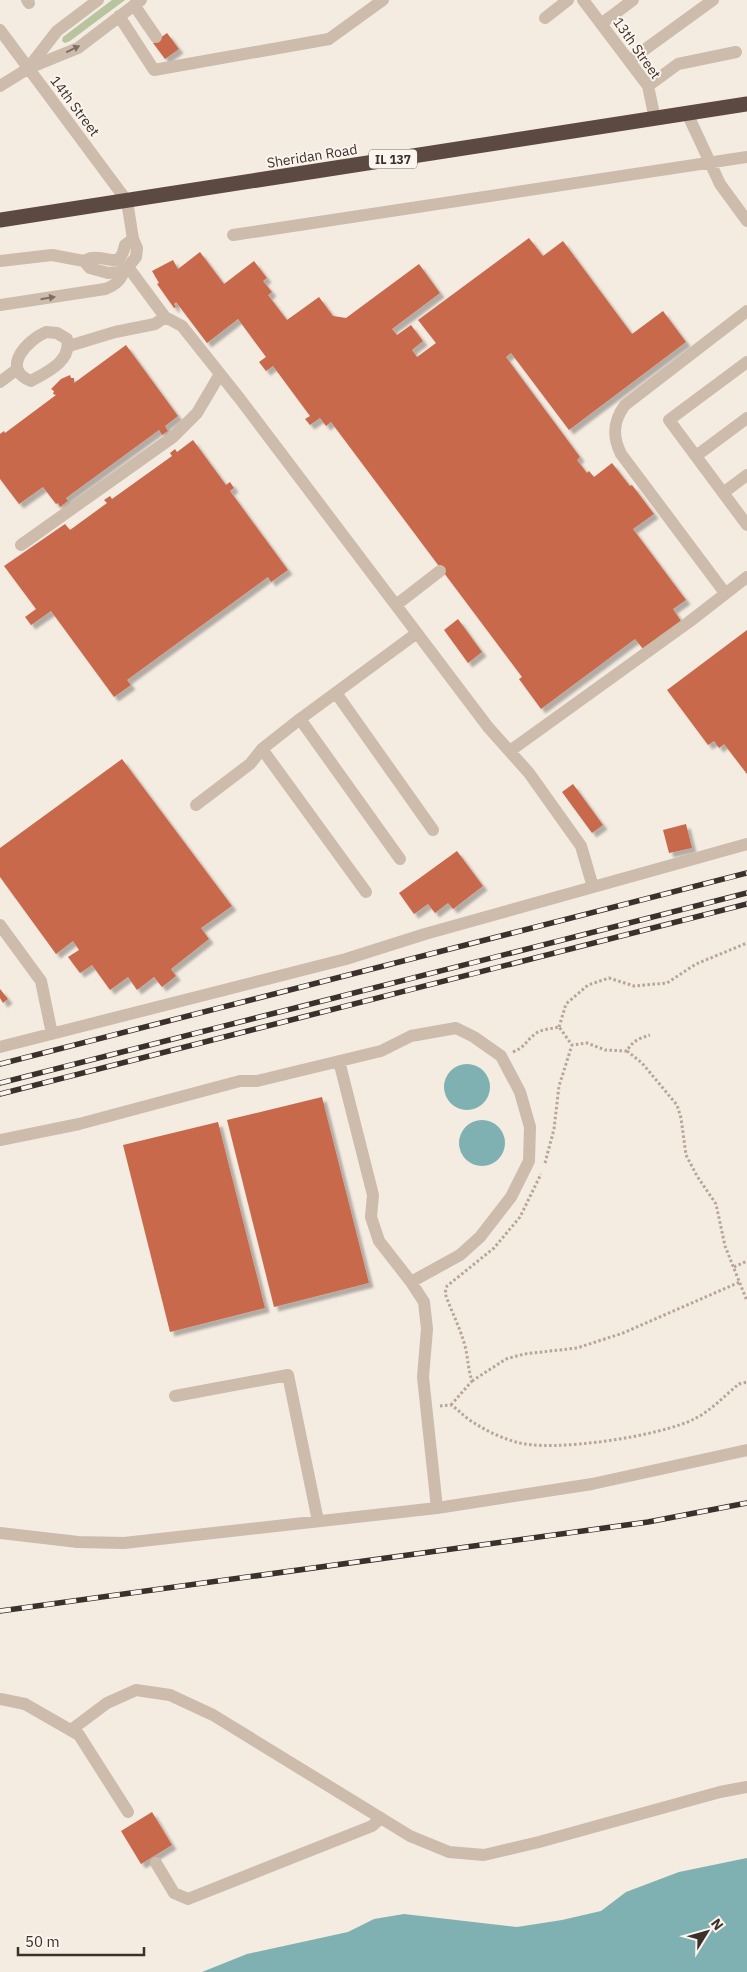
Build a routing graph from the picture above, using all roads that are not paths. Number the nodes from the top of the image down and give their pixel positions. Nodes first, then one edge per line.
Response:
1 (98, 0) edge
2 (383, 0) edge
3 (568, 0) edge
4 (584, 0) edge
5 (633, 0) edge
6 (714, 0) edge
7 (138, 3) edge
8 (119, 16) junction
9 (545, 18) dead end
10 (601, 24) junction
11 (0, 30) edge
12 (156, 37) dead end
13 (736, 52) dead end
14 (629, 60) junction
15 (29, 68) junction
16 (0, 86) edge
17 (648, 86) junction
18 (747, 104) edge
19 (687, 113) junction
20 (655, 119) junction
21 (747, 157) edge
22 (711, 163) junction
23 (127, 201) junction
24 (0, 220) edge
25 (747, 221) edge
26 (233, 235) dead end
27 (132, 239) junction
28 (0, 261) edge
29 (84, 261) junction
30 (127, 268) junction
31 (0, 305) edge
32 (747, 312) edge
33 (165, 317) junction
34 (69, 346) junction
35 (747, 362) edge
36 (16, 370) junction
37 (220, 374) junction
38 (0, 382) edge
39 (747, 418) edge
40 (696, 456) junction
41 (747, 476) edge
42 (723, 493) junction
43 (747, 525) edge
44 (21, 545) dead end
45 (440, 571) dead end
46 (747, 577) edge
47 (725, 593) junction
48 (396, 605) junction
49 (417, 634) junction
50 (336, 693) junction
51 (300, 719) junction
52 (262, 749) junction
53 (510, 752) junction
54 (196, 805) dead end
55 (434, 830) dead end
56 (747, 844) edge
57 (400, 859) dead end
58 (593, 887) junction
59 (366, 892) dead end
60 (0, 925) edge
61 (52, 1034) junction
62 (0, 1047) edge
63 (339, 1061) junction
64 (0, 1140) edge
65 (411, 1282) junction
66 (175, 1396) dead end
67 (747, 1450) edge
68 (437, 1508) junction
69 (318, 1522) junction
70 (0, 1533) edge
71 (0, 1699) edge
72 (70, 1730) junction
73 (747, 1787) edge
74 (128, 1812) dead end
75 (381, 1818) junction
76 (156, 1863) dead end

1 - 15 street
2 - 8 street
3 - 9 street
4 - 10 street, 13th Street
5 - 10 street
6 - 14 street
7 - 8 street
7 - 12 street
15 -> 8 street
10 - 14 street, 13th Street
11 - 15 street, 14th Street
13 - 17 street
14 - 17 street, 13th Street
15 - 16 street
15 - 23 street, 14th Street
17 - 20 street, 13th Street
18 - 19 highway, Sheridan Road / IL 137
19 - 20 highway, Sheridan Road / IL 137
19 - 22 street
20 - 23 highway, Sheridan Road / IL 137
21 - 22 street
22 - 25 street
22 - 26 street
23 - 24 highway, Sheridan Road / IL 137
23 - 27 street
27 - 29 street
27 - 30 street
28 - 29 street
29 - 30 street
31 -> 30 street
30 - 33 street
32 - 47 street
33 - 34 street
33 - 37 street
34 - 36 street
34 - 36 street
35 - 40 street
36 - 38 street
37 - 44 street
37 - 48 street
39 - 40 street
40 - 42 street
41 - 42 street
42 - 43 street
45 - 48 street
46 - 47 street
47 - 53 street
48 - 49 street
49 - 50 street
49 - 53 street
50 - 51 street
50 - 55 street
51 - 52 street
51 - 57 street
52 - 54 street
52 - 59 street
53 - 58 street
56 - 58 street
58 - 61 street
60 - 61 street
61 - 62 street
63 - 64 street
63 - 65 street
63 - 65 street
65 - 68 street
66 - 69 street
67 - 68 street
68 - 69 street
69 - 70 street
71 - 72 street
72 - 74 street
72 - 75 street
73 - 75 street
75 - 76 street

